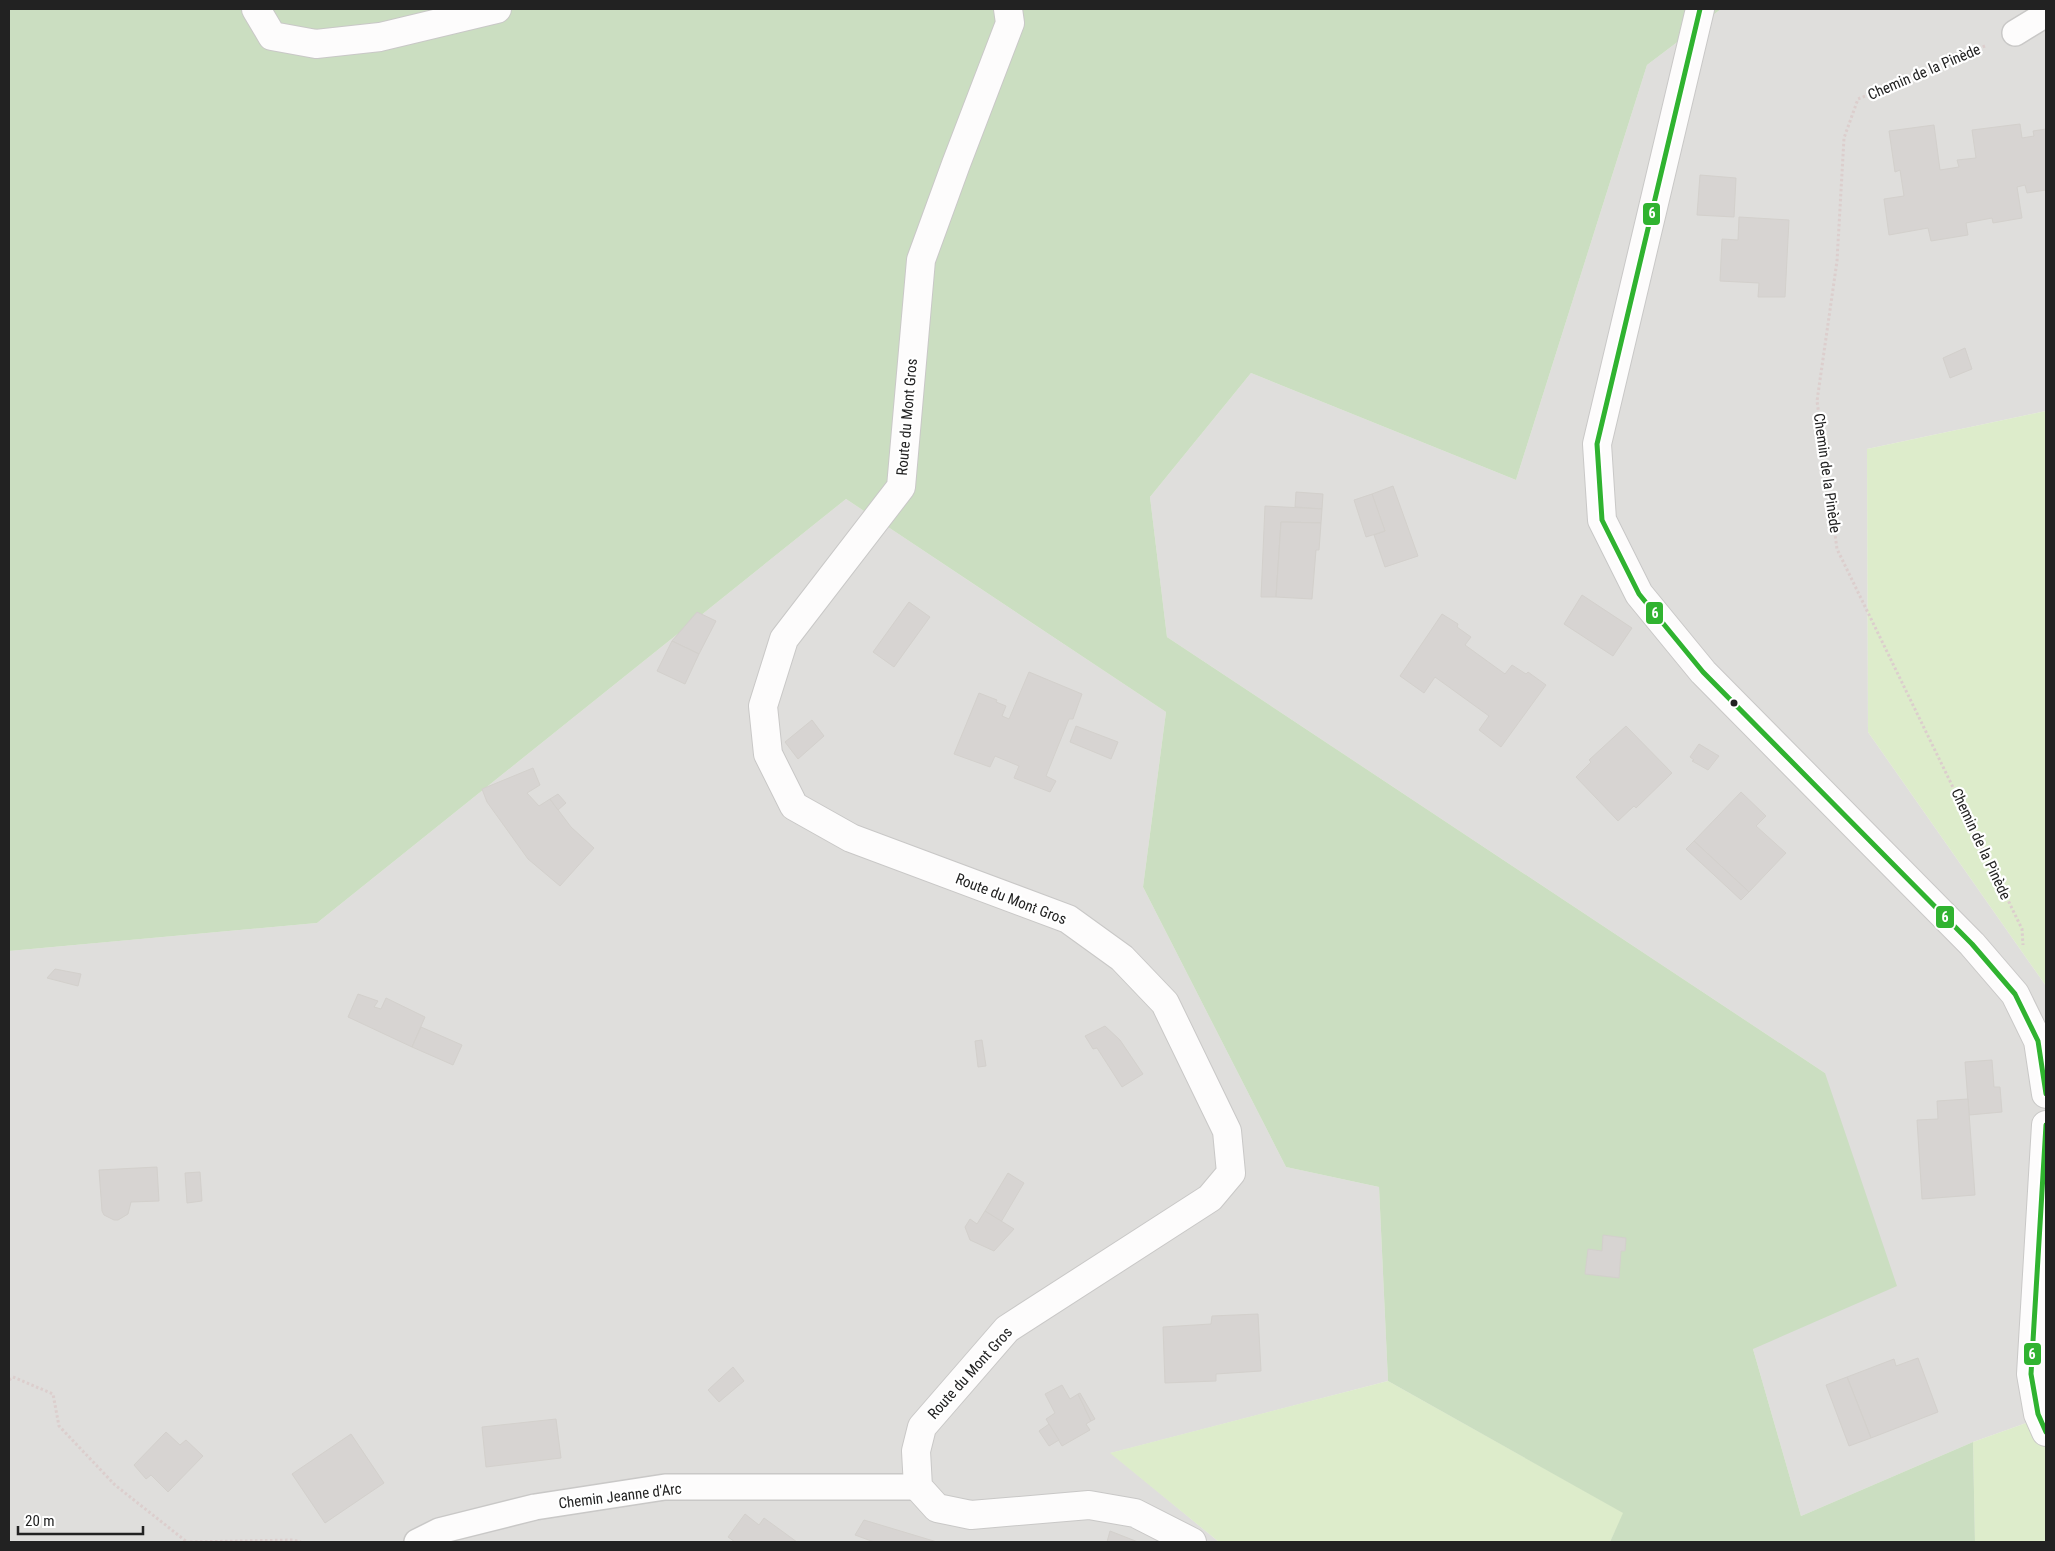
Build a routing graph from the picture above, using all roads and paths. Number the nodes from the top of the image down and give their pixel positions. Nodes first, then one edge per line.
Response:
1 (256, 9) edge
2 (497, 9) edge
3 (1008, 9) edge
4 (1700, 9) edge
5 (2046, 14) edge
6 (2015, 33) joint
7 (2023, 948) dead end
8 (2046, 1094) edge
9 (2046, 1125) edge
10 (9, 1380) edge
11 (2046, 1432) edge
12 (918, 1488) junction
13 (189, 1542) edge
14 (301, 1542) edge
15 (417, 1542) edge
16 (1192, 1542) edge

1 - 2 street
3 - 12 street, Route du Mont Gros
4 - 8 street
5 - 6 lane
6 - 7 path, Chemin de la Pinède
9 - 11 street
10 - 13 path
12 - 15 lane, Chemin Jeanne d'Arc
12 - 16 street
13 - 14 path

